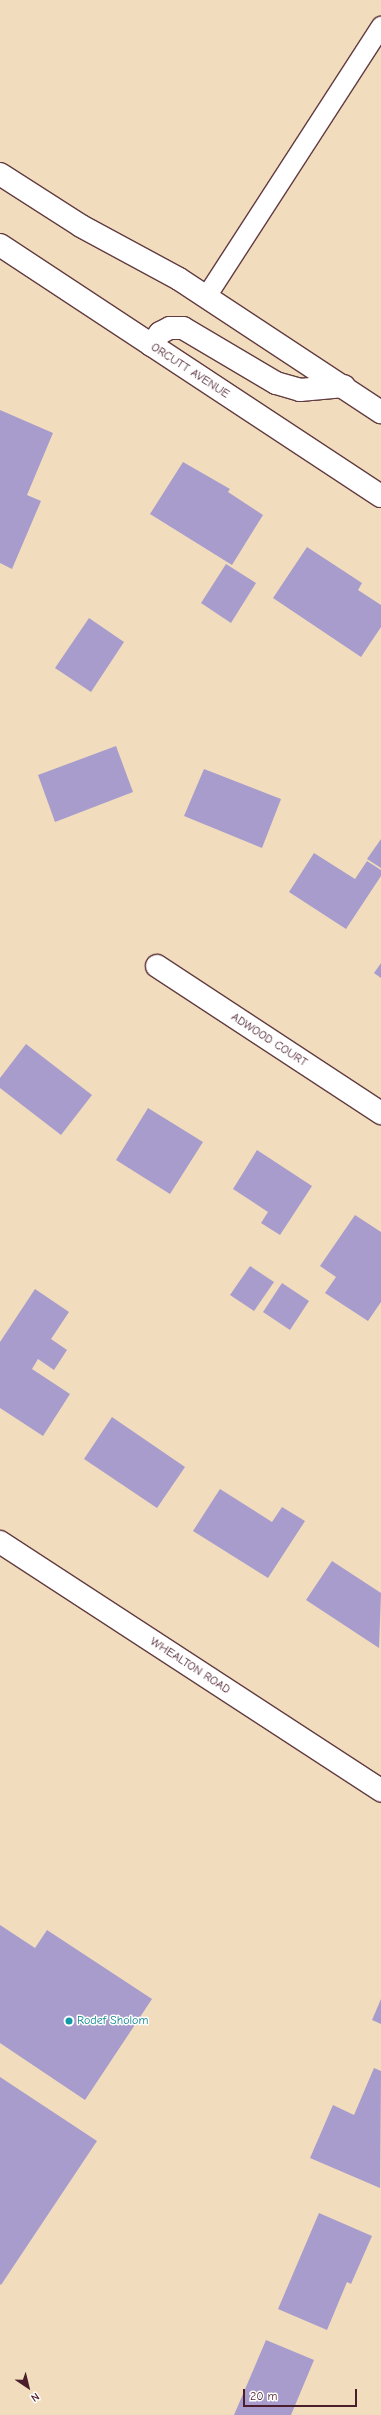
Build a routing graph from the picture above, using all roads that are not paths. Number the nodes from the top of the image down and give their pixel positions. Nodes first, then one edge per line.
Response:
1 (381, 26) edge
2 (0, 174) edge
3 (0, 245) edge
4 (206, 296) junction
5 (151, 345) junction
6 (344, 386) junction
7 (381, 412) edge
8 (381, 496) edge
9 (157, 966) dead end
10 (381, 1113) edge
11 (0, 1542) edge
12 (381, 1790) edge

1 - 4 lane
2 - 4 main road
3 - 5 main road, ORCUTT AVENUE
4 - 6 main road
5 - 6 main road
5 - 8 main road, ORCUTT AVENUE
6 - 7 main road
9 - 10 main road, ADWOOD COURT
11 - 12 main road, WHEALTON ROAD

